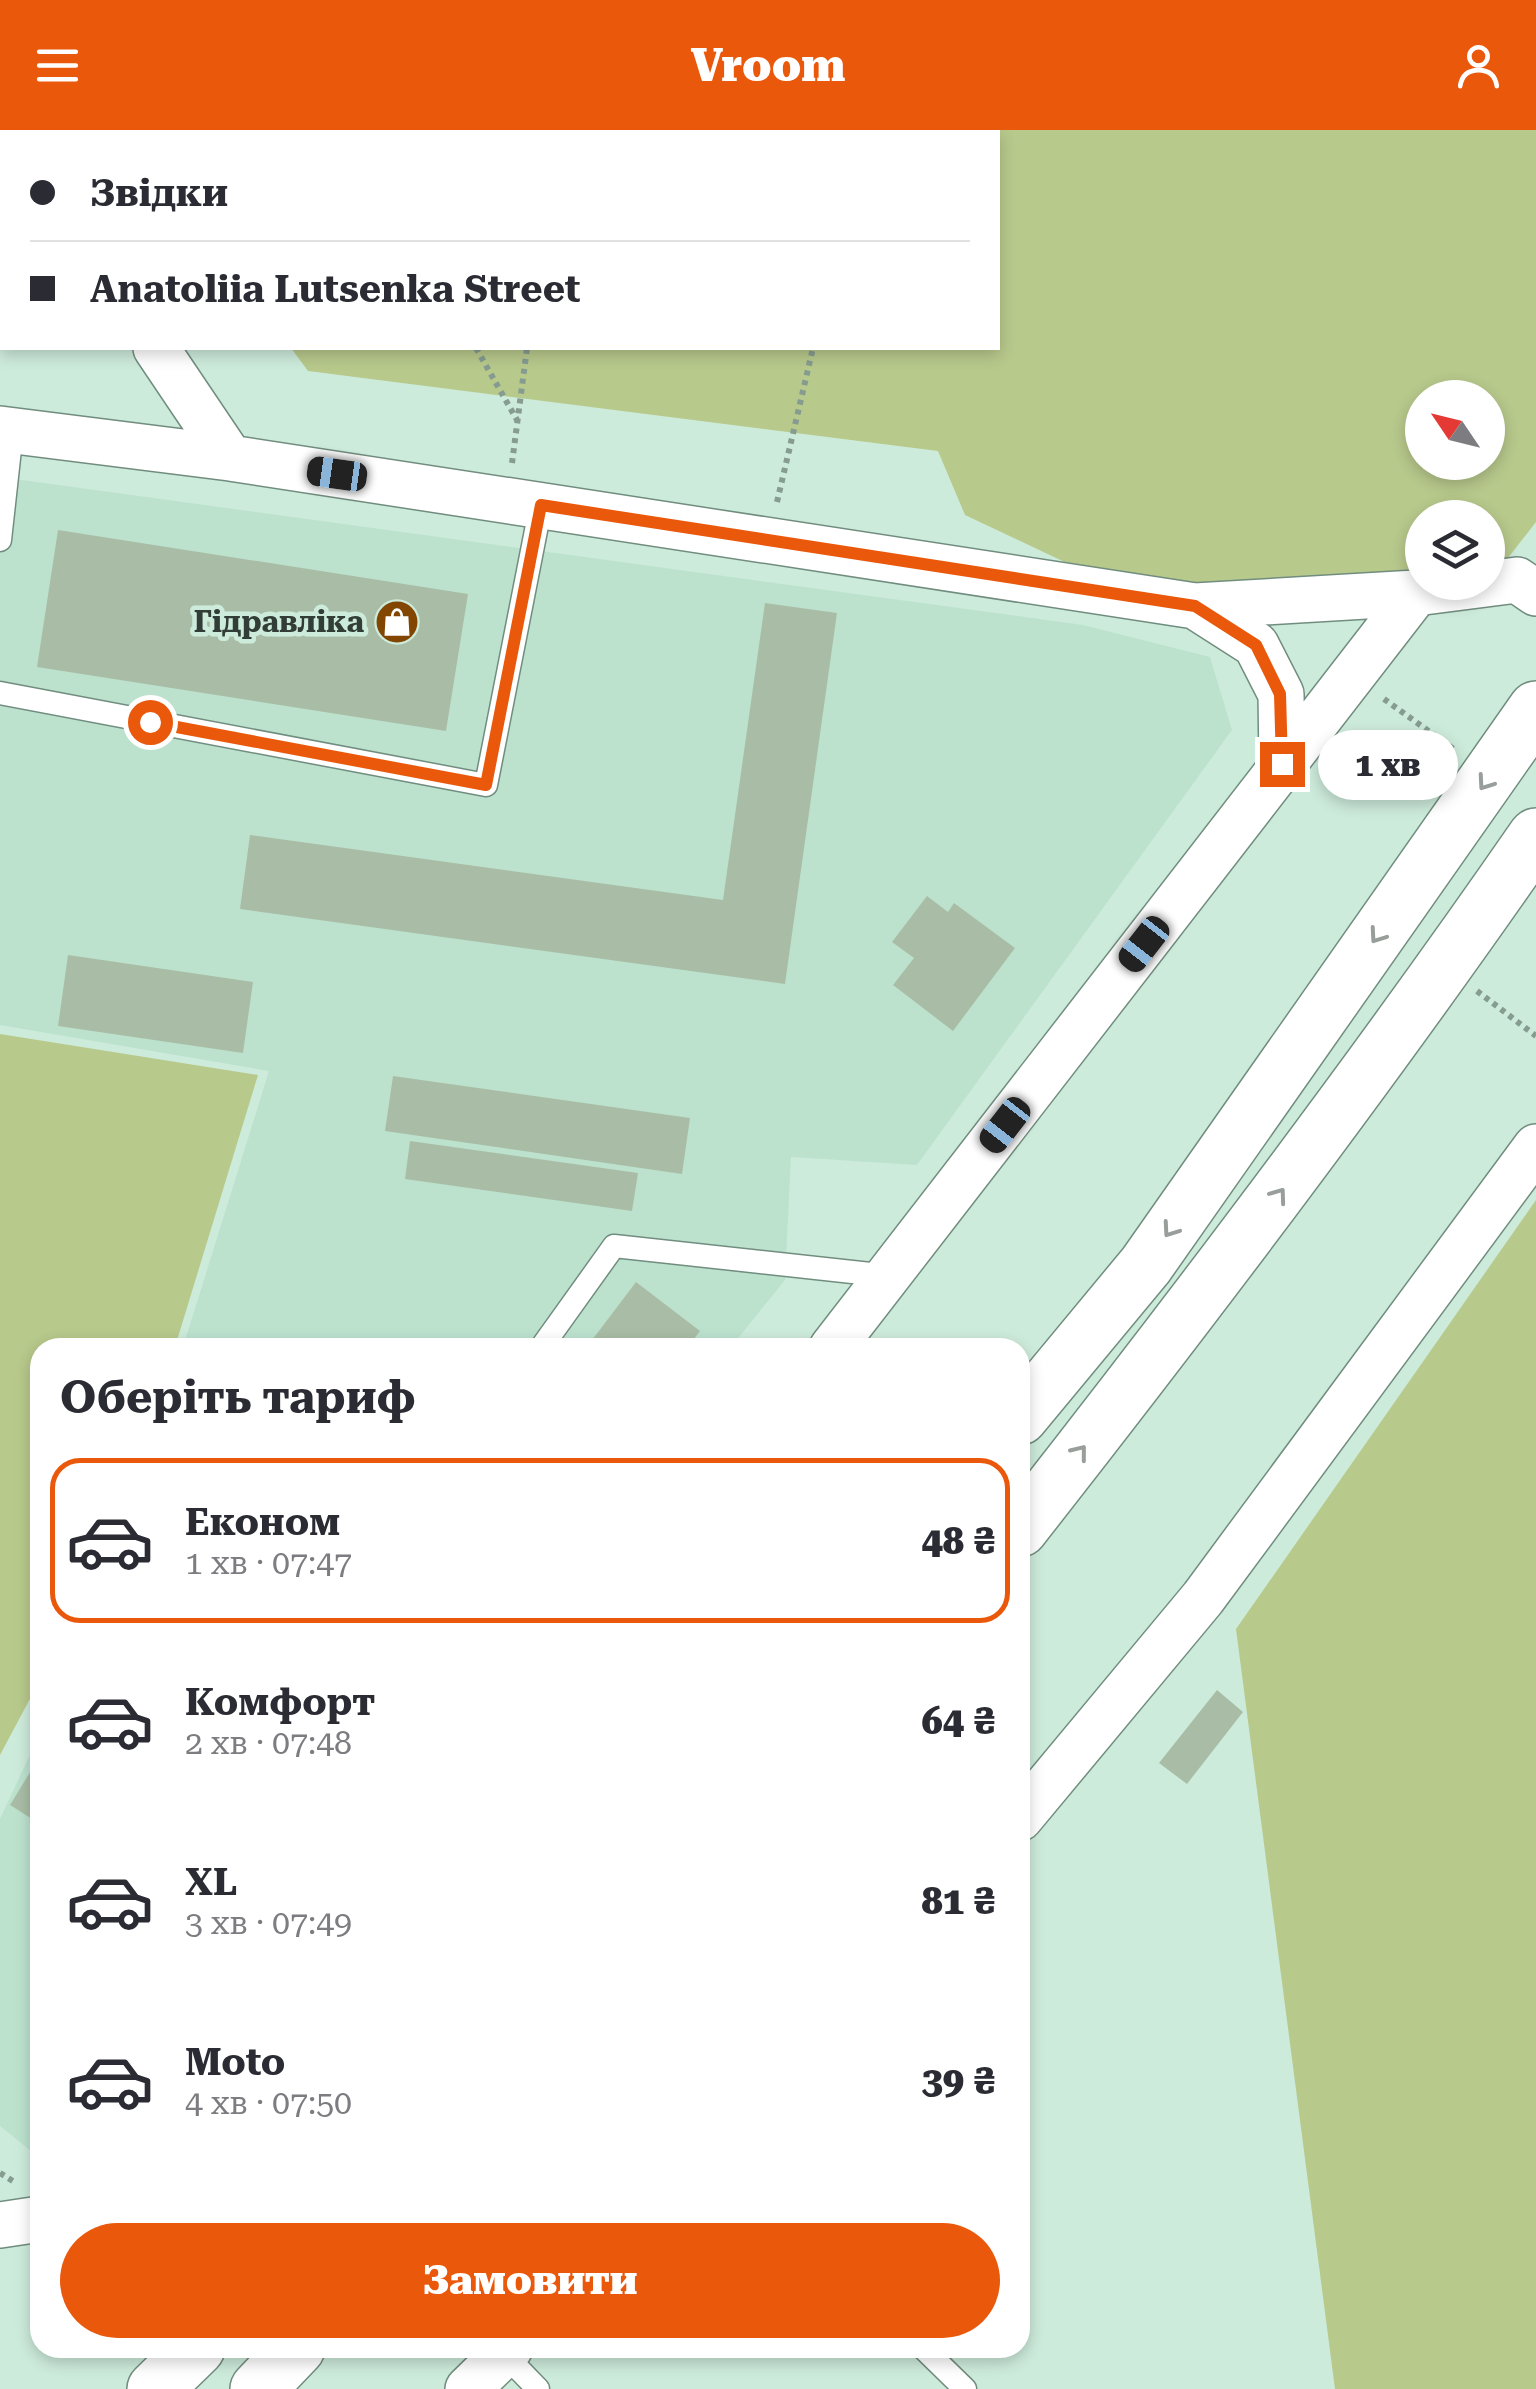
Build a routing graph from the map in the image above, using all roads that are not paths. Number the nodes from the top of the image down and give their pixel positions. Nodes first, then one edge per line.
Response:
1 (157, 350) edge
2 (6, 430) edge
3 (230, 458) junction
4 (524, 502) junction
5 (0, 540) edge
6 (1505, 581) edge
7 (1405, 593) edge
8 (1536, 593) edge
9 (1410, 600) edge
10 (1195, 606) junction
11 (0, 693) edge
12 (1536, 709) edge
13 (1282, 764) junction
14 (1536, 836) edge
15 (1536, 1147) edge
16 (890, 1276) junction
17 (548, 1338) edge
18 (840, 1338) edge
19 (1030, 1405) edge
20 (1030, 1516) edge
21 (1030, 1806) edge
22 (30, 2220) edge
23 (0, 2225) edge
24 (187, 2358) edge
25 (287, 2358) edge
26 (500, 2358) edge
27 (513, 2358) edge
28 (934, 2358) edge
29 (155, 2389) edge
30 (258, 2389) edge
31 (468, 2389) edge
32 (538, 2389) edge
33 (965, 2389) edge

1 - 3 street
2 - 3 street
2 - 5 lane
3 - 4 street
4 - 10 street
4 - 11 lane
6 - 8 street
7 - 10 street
9 - 13 street
10 - 13 street
12 -> 19 highway
13 - 16 street
20 -> 14 highway
15 - 21 street
16 - 17 lane
16 - 18 street
22 - 23 street
24 - 29 highway
25 - 30 highway
26 - 31 street
27 - 32 lane
28 - 33 lane

